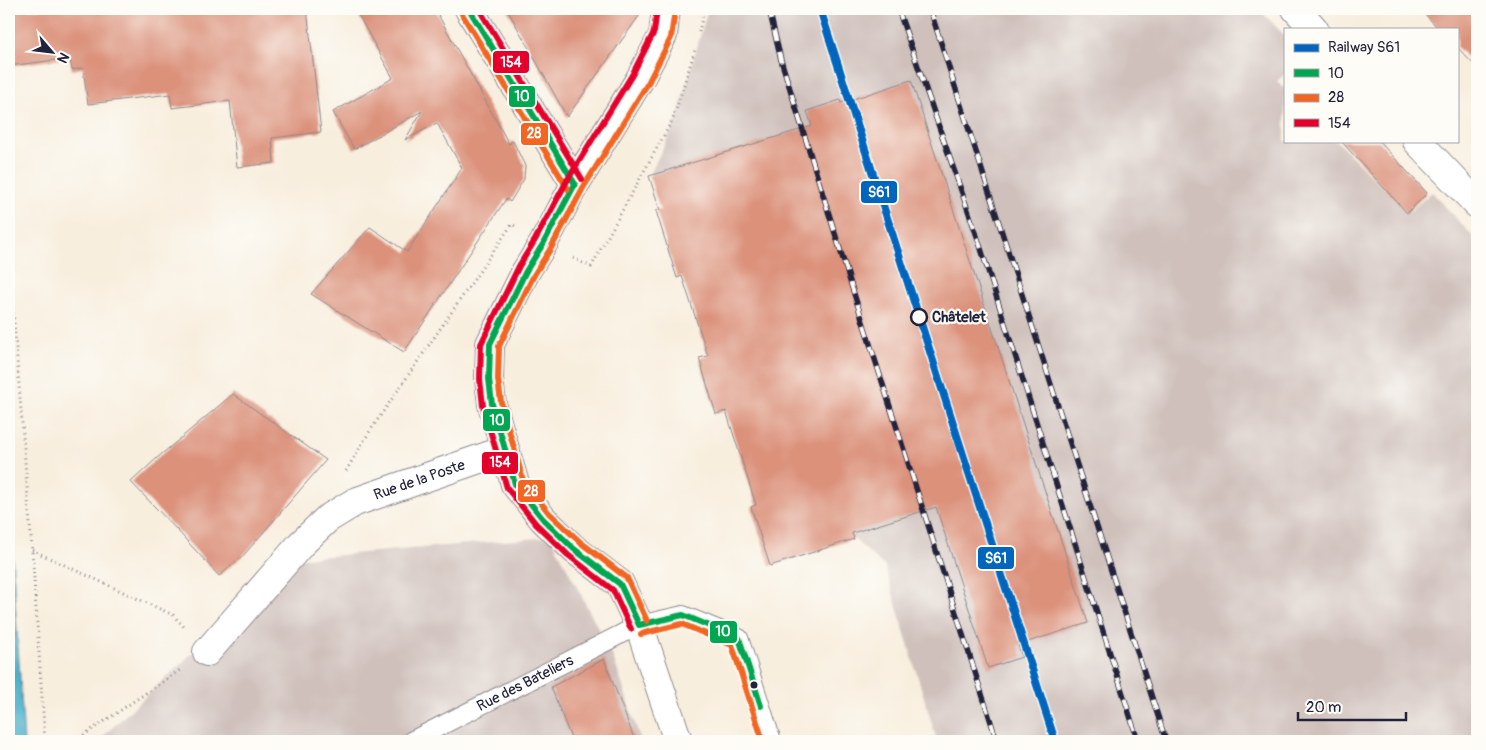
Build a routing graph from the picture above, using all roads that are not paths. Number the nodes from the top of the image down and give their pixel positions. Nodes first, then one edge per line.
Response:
1 (469, 9) edge
2 (666, 9) edge
3 (1296, 9) edge
4 (1313, 28) edge
5 (1418, 142) edge
6 (575, 184) junction
7 (1477, 204) edge
8 (505, 450) junction
9 (639, 625) junction
10 (206, 652) road end
11 (411, 741) edge
12 (678, 741) edge
13 (772, 741) edge

1 - 6 street
2 - 6 street
3 - 4 street
5 - 7 street
6 - 8 street
8 - 9 street
8 - 10 street, Rue de la Poste
9 - 11 lane, Rue des Bateliers
9 - 12 street
9 - 13 lane, Rue des Bateliers

